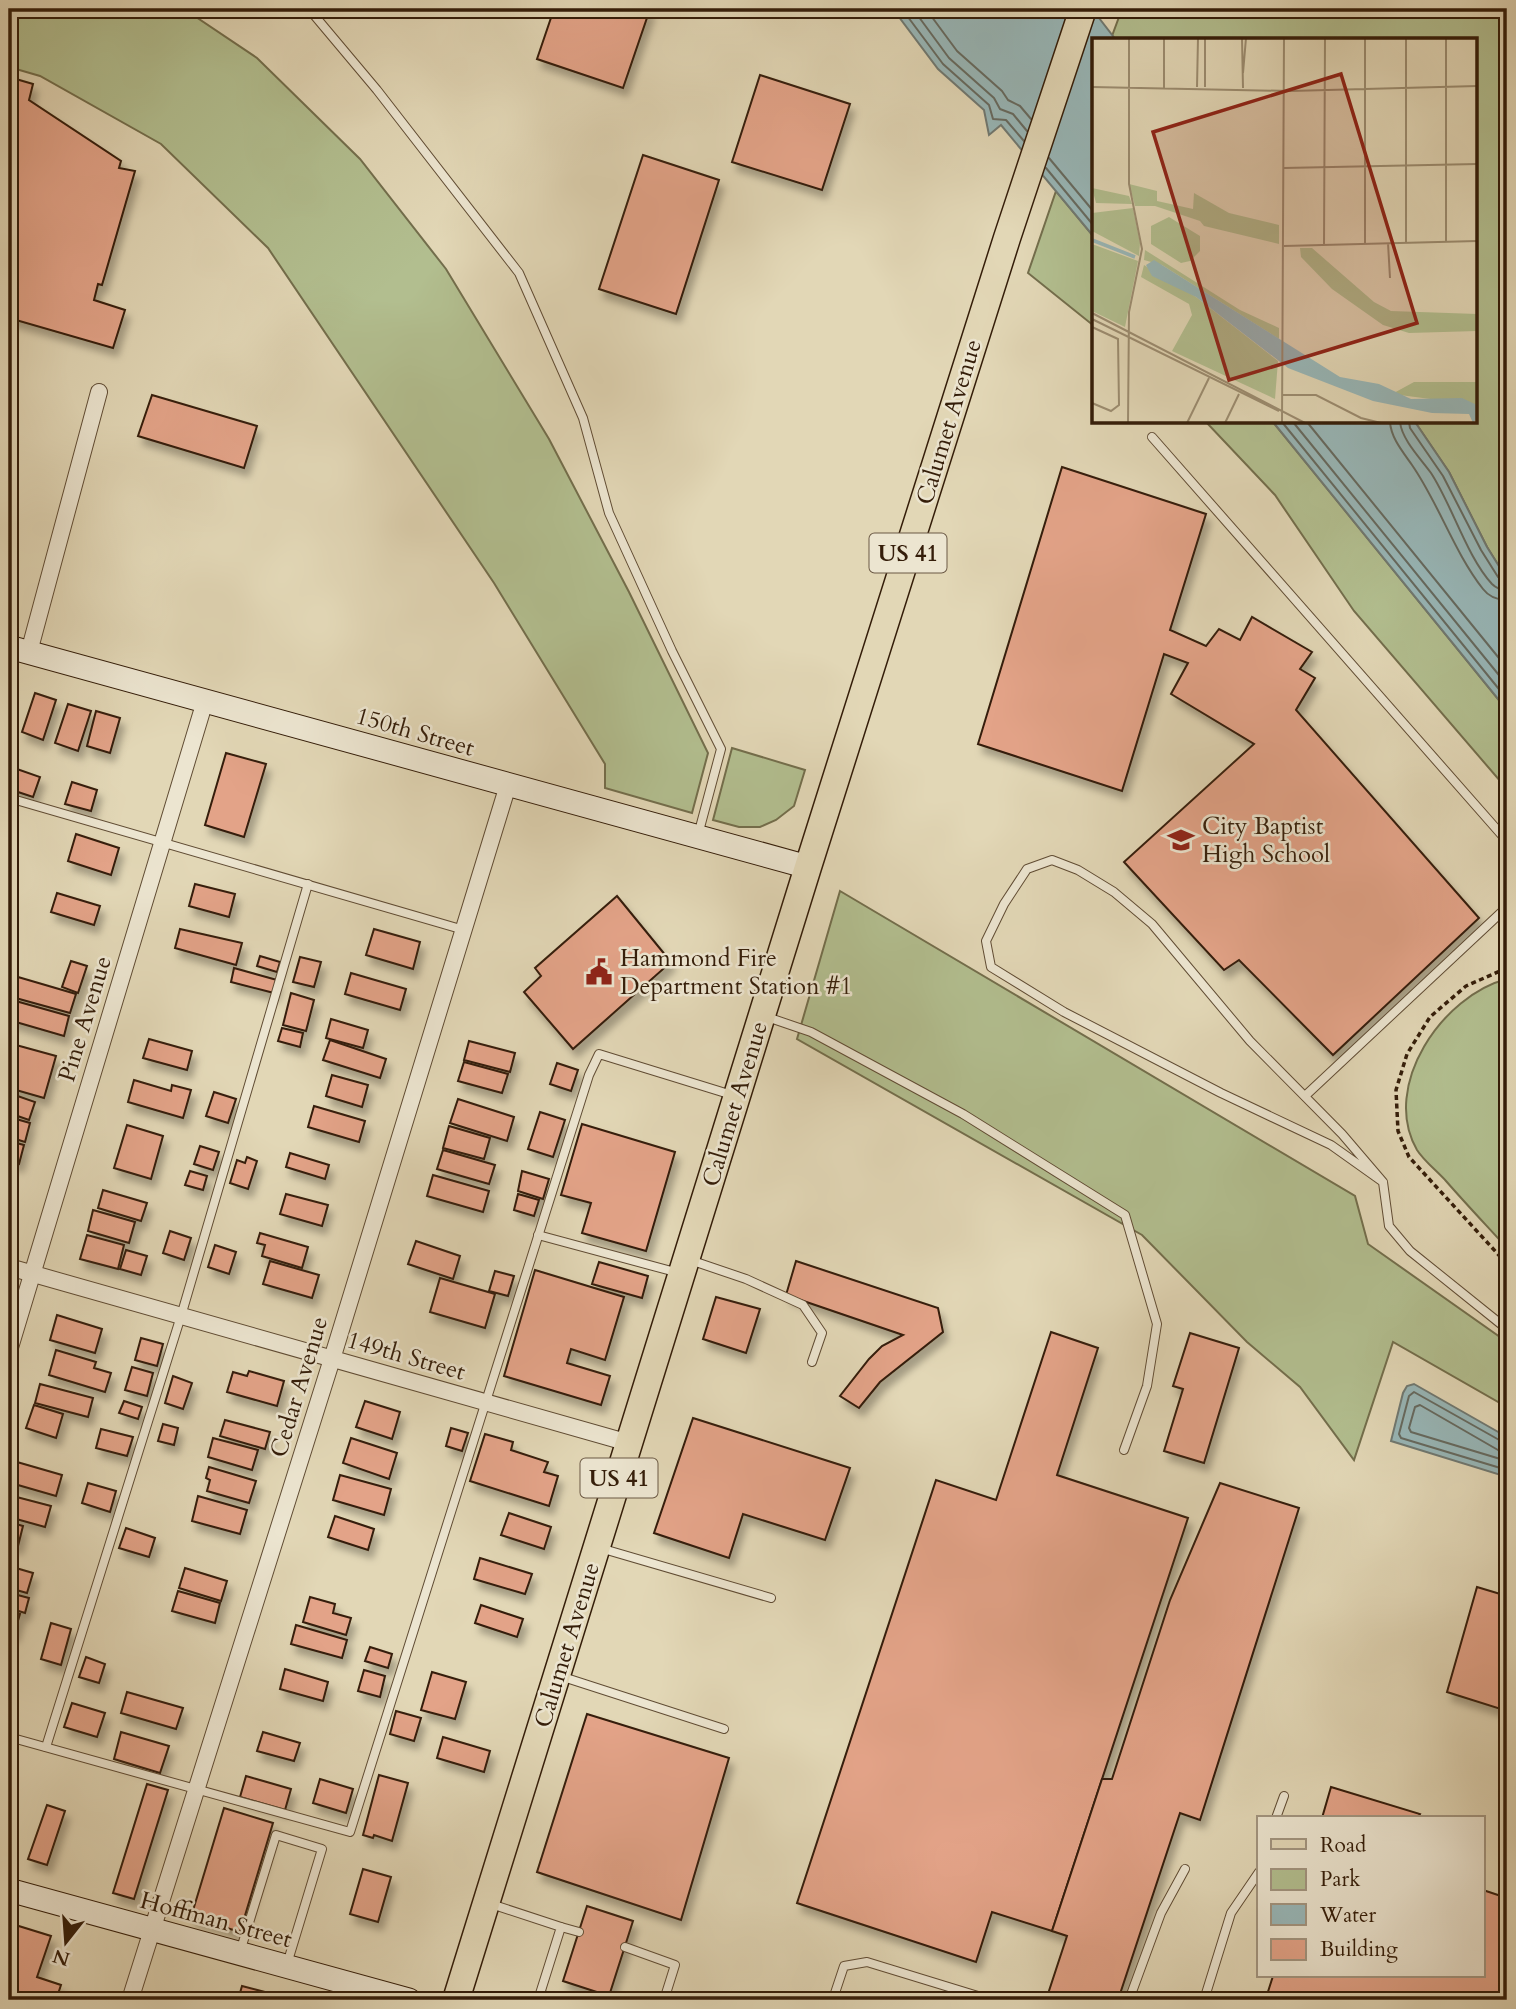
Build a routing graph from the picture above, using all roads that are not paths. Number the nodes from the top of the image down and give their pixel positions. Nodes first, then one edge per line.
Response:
1 (309, 9) edge
2 (1083, 9) edge
3 (99, 392) dead end
4 (1152, 437) dead end
5 (19, 650) edge
6 (205, 701) junction
7 (508, 785) junction
8 (11, 799) edge
9 (9, 816) edge
10 (697, 837) junction
11 (1507, 841) edge
12 (162, 842) junction
13 (808, 867) junction
14 (308, 884) junction
15 (1507, 907) edge
16 (464, 930) junction
17 (762, 1016) junction
18 (1305, 1096) junction
19 (737, 1097) junction
20 (1383, 1182) junction
21 (538, 1235) junction
22 (684, 1266) junction
23 (9, 1267) edge
24 (33, 1274) junction
25 (181, 1316) junction
26 (1507, 1329) edge
27 (9, 1351) edge
28 (332, 1359) junction
29 (812, 1362) dead end
30 (485, 1402) junction
31 (629, 1443) junction
32 (1124, 1450) dead end
33 (597, 1548) junction
34 (771, 1598) dead end
35 (557, 1675) junction
36 (724, 1730) dead end
37 (9, 1737) edge
38 (46, 1748) junction
39 (197, 1789) junction
40 (1284, 1796) dead end
41 (1277, 1816) edge
42 (1185, 1869) dead end
43 (1257, 1875) edge
44 (9, 1890) edge
45 (486, 1903) junction
46 (561, 1927) junction
47 (152, 1931) junction
48 (579, 1931) dead end
49 (625, 1947) dead end
50 (240, 1954) junction
51 (286, 1967) junction
52 (539, 1997) edge
53 (130, 2000) edge
54 (409, 2000) edge
55 (456, 2000) edge
56 (559, 2000) edge
57 (664, 2000) edge
58 (782, 2000) edge
59 (799, 2000) edge
60 (825, 2000) edge
61 (991, 2000) edge
62 (1129, 2000) edge
63 (1204, 2000) edge

1 - 10 lane
2 - 13 main road, Calumet Avenue / US 41
3 - 5 street
4 - 11 lane
5 - 6 street, 150th Street
6 - 7 street, 150th Street
6 - 12 street, Pine Avenue
7 - 10 street, 150th Street
7 - 16 street, Cedar Avenue
8 - 9 lane
8 - 12 lane
10 - 13 street, 150th Street
12 - 14 lane
12 - 24 street, Pine Avenue
13 - 17 main road, Calumet Avenue / US 41
14 - 16 lane
14 - 25 lane
15 - 18 lane
16 - 28 street, Cedar Avenue
17 - 19 main road, Calumet Avenue / US 41
17 - 32 lane
18 - 20 lane
18 - 20 lane
19 - 21 lane
19 - 22 main road, Calumet Avenue / US 41
20 - 26 lane
21 - 22 lane
21 - 30 lane
22 - 29 lane
22 - 31 main road, Calumet Avenue / US 41
23 - 24 street, 149th Street
24 - 25 street, 149th Street
24 - 27 street, Pine Avenue
25 - 28 street, 149th Street
25 - 38 lane
28 - 30 street, 149th Street
28 - 39 street, Cedar Avenue
30 - 31 street, 149th Street
30 - 39 lane
31 - 33 main road, Calumet Avenue / US 41
33 - 34 lane
33 - 35 main road, Calumet Avenue / US 41
35 - 36 lane
35 - 45 main road, Calumet Avenue / US 41
37 - 38 lane
38 - 39 lane
39 - 47 street, Cedar Avenue
40 - 41 lane
42 - 62 lane
43 - 63 lane
44 - 47 street, Hoffman Street
45 - 46 lane
45 - 55 main road, Calumet Avenue / US 41
46 - 48 lane
46 - 52 lane
47 - 50 street, Hoffman Street
47 - 53 street, Cedar Avenue
49 - 57 lane
50 - 51 street, Hoffman Street
50 - 51 lane
51 - 54 street, Hoffman Street
52 - 56 lane
58 - 59 lane
60 - 61 lane

